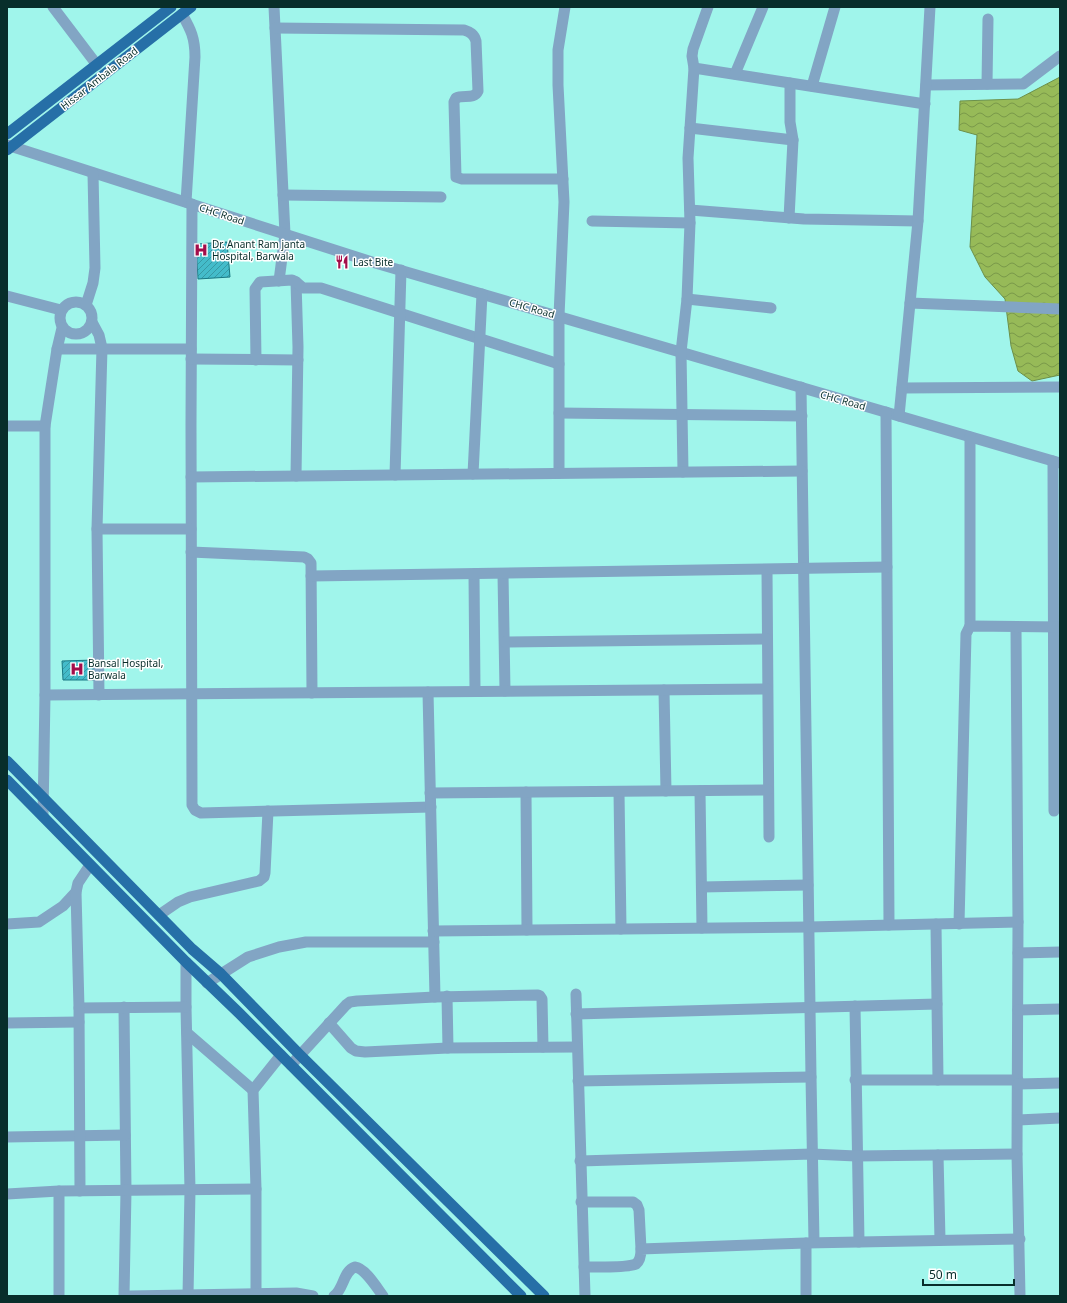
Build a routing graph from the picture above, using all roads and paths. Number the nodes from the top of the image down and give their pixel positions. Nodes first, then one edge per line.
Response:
1 (53, 7) edge
2 (171, 7) edge
3 (274, 7) edge
4 (565, 7) edge
5 (708, 7) edge
6 (763, 7) edge
7 (835, 7) edge
8 (930, 7) edge
9 (187, 10) edge
10 (988, 19) dead end
11 (275, 28) junction
12 (1060, 56) edge
13 (97, 64) junction
14 (694, 68) junction
15 (735, 74) junction
16 (790, 83) junction
17 (987, 84) junction
18 (926, 85) junction
19 (812, 86) junction
20 (925, 104) junction
21 (690, 128) junction
22 (7, 134) edge
23 (793, 140) junction
24 (8, 147) edge
25 (93, 173) junction
26 (563, 179) junction
27 (283, 195) junction
28 (441, 197) dead end
29 (189, 203) junction
30 (690, 210) junction
31 (789, 218) junction
32 (592, 221) dead end
33 (918, 221) junction
34 (690, 224) junction
35 (285, 234) junction
36 (401, 270) junction
37 (279, 281) junction
38 (296, 282) junction
39 (482, 294) junction
40 (7, 296) edge
41 (687, 299) junction
42 (910, 303) junction
43 (86, 305) junction
44 (771, 308) dead end
45 (1060, 309) edge
46 (61, 310) junction
47 (400, 313) junction
48 (559, 316) junction
49 (92, 322) junction
50 (62, 328) junction
51 (480, 339) junction
52 (102, 348) junction
53 (57, 349) junction
54 (681, 352) junction
55 (191, 354) junction
56 (256, 360) junction
57 (298, 360) junction
58 (559, 364) junction
59 (801, 387) junction
60 (1060, 387) edge
61 (902, 388) junction
62 (886, 412) junction
63 (559, 413) junction
64 (682, 415) junction
65 (802, 416) junction
66 (899, 416) junction
67 (7, 426) edge
68 (44, 426) junction
69 (970, 437) junction
70 (1057, 462) edge
71 (802, 471) junction
72 (684, 472) junction
73 (559, 473) junction
74 (473, 474) junction
75 (394, 475) junction
76 (296, 476) junction
77 (191, 477) junction
78 (191, 528) junction
79 (97, 529) junction
80 (191, 552) junction
81 (886, 567) junction
82 (767, 570) junction
83 (804, 570) junction
84 (474, 574) junction
85 (504, 574) junction
86 (311, 576) junction
87 (970, 626) junction
88 (1016, 627) junction
89 (1057, 627) edge
90 (767, 639) junction
91 (504, 642) junction
92 (767, 689) junction
93 (664, 690) junction
94 (475, 691) junction
95 (505, 691) junction
96 (428, 692) junction
97 (312, 693) junction
98 (192, 694) junction
99 (45, 695) junction
100 (99, 695) junction
101 (7, 761) edge
102 (7, 780) edge
103 (768, 790) junction
104 (666, 791) junction
105 (700, 791) junction
106 (526, 792) junction
107 (619, 792) junction
108 (430, 793) junction
109 (43, 796) junction
110 (431, 807) junction
111 (268, 811) junction
112 (1054, 811) dead end
113 (43, 816) junction
114 (769, 837) dead end
115 (90, 865) junction
116 (808, 885) junction
117 (702, 887) junction
118 (76, 892) junction
119 (158, 915) junction
120 (1018, 922) junction
121 (7, 924) edge
122 (936, 924) junction
123 (959, 924) junction
124 (889, 925) junction
125 (808, 927) junction
126 (702, 928) junction
127 (621, 929) junction
128 (527, 930) junction
129 (434, 936) junction
130 (1060, 952) edge
131 (1018, 953) junction
132 (186, 962) junction
133 (221, 974) junction
134 (207, 982) junction
135 (576, 994) dead end
136 (435, 996) junction
137 (447, 996) junction
138 (937, 1004) junction
139 (854, 1006) junction
140 (124, 1007) junction
141 (186, 1007) junction
142 (79, 1008) junction
143 (810, 1008) junction
144 (1060, 1009) edge
145 (1018, 1010) junction
146 (576, 1014) junction
147 (79, 1022) junction
148 (7, 1023) edge
149 (329, 1024) junction
150 (187, 1033) junction
151 (543, 1047) junction
152 (577, 1047) junction
153 (448, 1048) junction
154 (281, 1055) junction
155 (300, 1055) junction
156 (291, 1065) junction
157 (811, 1077) junction
158 (856, 1080) junction
159 (938, 1080) junction
160 (578, 1081) junction
161 (1018, 1082) junction
162 (1060, 1083) edge
163 (253, 1090) junction
164 (1060, 1118) edge
165 (1018, 1120) junction
166 (125, 1135) junction
167 (81, 1136) junction
168 (7, 1137) edge
169 (812, 1154) junction
170 (1017, 1154) junction
171 (938, 1155) junction
172 (856, 1156) junction
173 (580, 1161) junction
174 (256, 1189) junction
175 (190, 1190) junction
176 (59, 1191) junction
177 (80, 1191) junction
178 (126, 1191) junction
179 (7, 1194) edge
180 (581, 1202) junction
181 (1020, 1239) junction
182 (940, 1240) junction
183 (810, 1242) junction
184 (859, 1242) junction
185 (642, 1249) junction
186 (584, 1268) junction
187 (256, 1294) junction
188 (59, 1296) edge
189 (124, 1296) edge
190 (130, 1296) edge
191 (188, 1296) edge
192 (313, 1296) edge
193 (334, 1296) edge
194 (383, 1296) edge
195 (521, 1296) edge
196 (544, 1296) edge
197 (585, 1296) edge
198 (806, 1296) edge
199 (1020, 1296) edge

1 - 13 street
2 - 13 main road, Hissar Ambala Road
3 - 11 street
4 - 26 street
5 - 14 street
6 - 15 street
7 - 19 street
8 - 18 street
9 - 24 main road, Hissar Ambala Road
9 - 29 street
10 - 17 street
11 - 26 street
11 - 27 street
12 - 17 street
13 - 22 main road, Hissar Ambala Road
14 - 15 street
14 - 21 street
15 - 16 street
16 - 19 street
16 - 23 street
17 - 18 street
18 - 20 street
19 - 20 street
20 - 33 street
21 - 23 street
21 - 30 street
23 - 31 street
24 - 25 street, CHC Road
25 - 29 street, CHC Road
25 - 43 street
26 - 48 street
27 - 28 street
27 - 35 street
29 - 35 street, CHC Road
29 - 55 street
30 - 31 street
30 - 34 street
31 - 33 street
32 - 34 street
33 - 42 street
34 - 41 street
35 - 36 street, CHC Road
35 - 37 street
36 - 39 street, CHC Road
36 - 47 street
37 - 38 street
37 - 56 street
38 - 47 street
38 - 57 street
39 - 48 street, CHC Road
39 - 51 street
40 - 46 street
41 - 44 street
41 - 54 street
42 - 45 street
42 - 61 street
43 - 46 street
43 - 49 street
46 - 50 street
47 - 51 street
47 - 75 street
48 - 54 street, CHC Road
48 - 58 street
49 - 50 street
49 - 52 street
50 - 53 street
51 - 58 street
51 - 74 street
52 - 53 street
52 - 55 street
52 - 79 street
53 - 68 street
54 - 59 street, CHC Road
54 - 64 street
55 - 56 street
55 - 77 street
56 - 57 street
57 - 76 street
58 - 63 street
59 - 62 street, CHC Road
59 - 65 street
60 - 61 street
61 - 66 street
62 - 66 street, CHC Road
62 - 81 street
63 - 64 street
63 - 73 street
64 - 65 street
64 - 72 street
65 - 71 street
66 - 69 street, CHC Road
67 - 68 street
68 - 99 street
69 - 70 street, CHC Road
69 - 87 street
70 - 89 street
71 - 72 street
71 - 83 street
72 - 73 street
73 - 74 street
74 - 75 street
75 - 76 street
76 - 77 street
77 - 78 street
78 - 79 street
78 - 80 street
79 - 100 street
80 - 86 street
80 - 98 street
81 - 83 street
81 - 124 street
82 - 83 street
82 - 85 street
82 - 90 street
83 - 116 street
84 - 85 street
84 - 86 street
84 - 94 street
85 - 91 street
86 - 97 street
87 - 88 street
87 - 123 street
88 - 89 street
88 - 120 street
89 - 112 street
90 - 91 street
90 - 92 street
91 - 95 street
92 - 93 street
92 - 103 street
93 - 95 street
93 - 104 street
94 - 95 street
94 - 96 street
96 - 97 street
96 - 108 street
97 - 98 street
98 - 100 street
98 - 111 street
99 - 100 street
99 - 109 street
101 - 109 main road
102 - 113 main road
103 - 105 street
103 - 114 street
104 - 105 street
104 - 107 street
105 - 117 street
106 - 107 street
106 - 108 street
106 - 128 street
107 - 127 street
108 - 110 street
109 - 113 street
109 - 119 main road
110 - 111 street
110 - 129 street
111 - 119 street
113 - 115 main road
115 - 118 street
115 - 132 main road
116 - 117 street
116 - 125 street
117 - 126 street
118 - 121 street
118 - 142 street
119 - 133 main road
120 - 123 street
120 - 131 street
122 - 123 street
122 - 124 street
122 - 138 street
124 - 125 street
125 - 126 street
125 - 143 street
126 - 127 street
127 - 128 street
128 - 129 street
129 - 133 street
129 - 136 street
130 - 131 street
131 - 145 street
132 - 134 main road
132 - 141 street
133 - 134 street
133 - 155 main road
134 - 154 main road
135 - 146 street
136 - 137 street
136 - 149 street
137 - 151 street
137 - 153 street
138 - 139 street
138 - 159 street
139 - 143 street
139 - 158 street
140 - 141 street
140 - 142 street
140 - 166 street
141 - 150 street
142 - 147 street
143 - 146 street
143 - 157 street
144 - 145 street
145 - 161 street
146 - 152 street
147 - 148 street
147 - 167 street
149 - 153 street
149 - 155 street
150 - 163 street
150 - 175 street
151 - 152 street
151 - 153 street
152 - 160 street
154 - 156 main road
154 - 163 street
155 - 156 street
155 - 196 main road
156 - 195 main road
157 - 160 street
157 - 169 street
158 - 159 street
158 - 172 street
159 - 161 street
160 - 173 street
161 - 162 street
161 - 165 street
163 - 174 street
164 - 165 street
165 - 170 street
166 - 167 street
166 - 178 street
167 - 168 street
167 - 177 street
169 - 172 street
169 - 173 street
169 - 183 street
170 - 171 street
170 - 181 street
171 - 172 street
171 - 182 street
172 - 184 street
173 - 180 street
174 - 175 street
174 - 187 street
175 - 178 street
175 - 191 street
176 - 177 street
176 - 179 street
176 - 188 street
177 - 178 street
178 - 189 street
180 - 185 street
180 - 186 street
181 - 182 street
181 - 199 street
182 - 184 street
183 - 184 street
183 - 185 street
183 - 198 street
185 - 186 street
186 - 197 street
187 - 191 street
187 - 192 street
190 - 191 street
193 - 194 street

